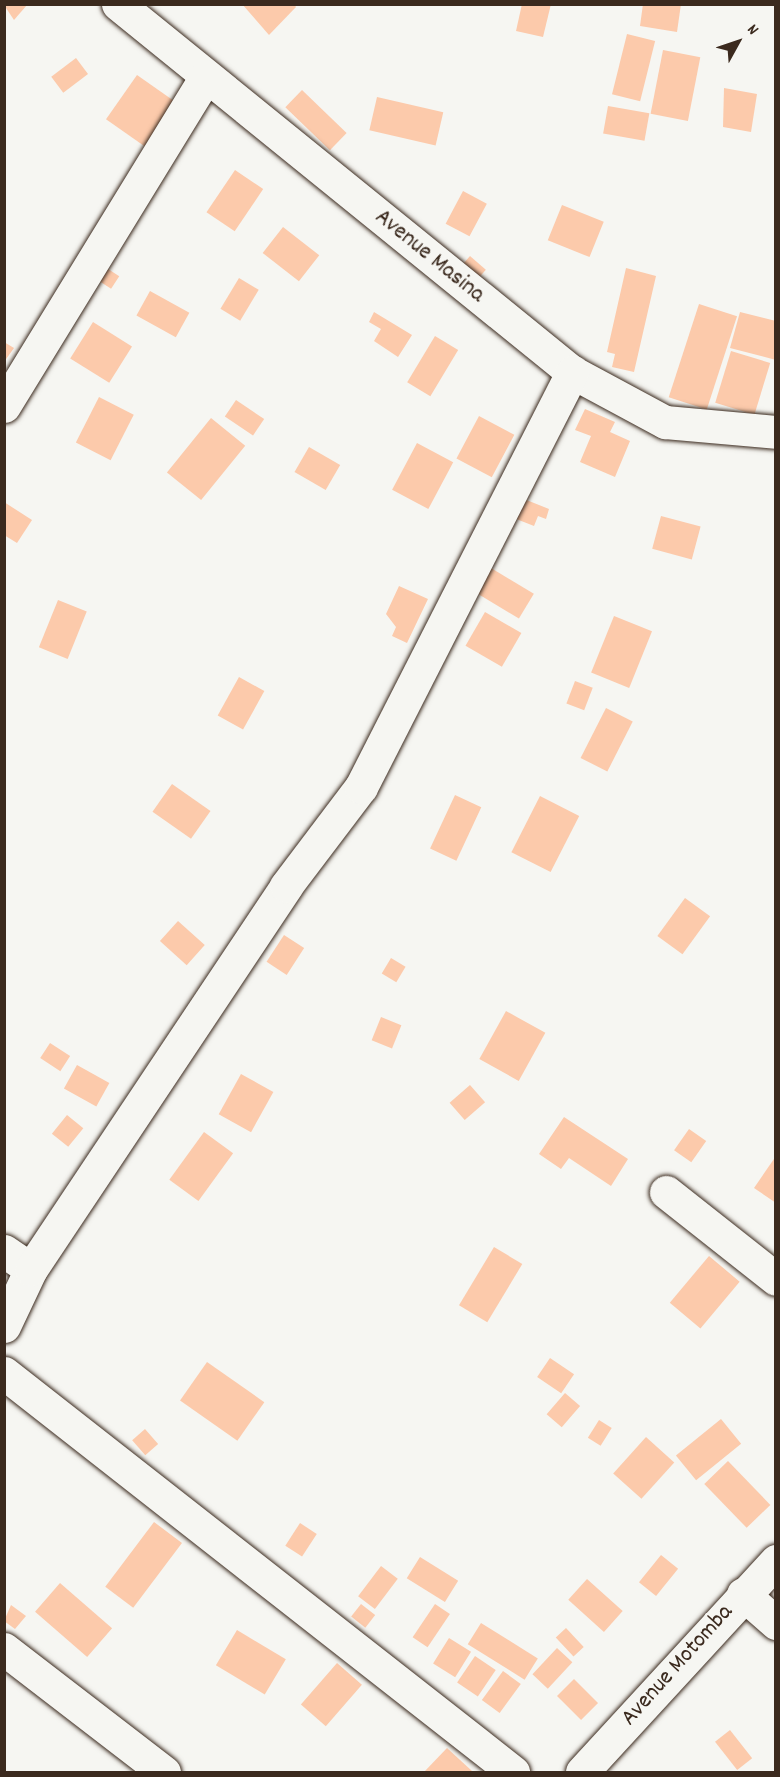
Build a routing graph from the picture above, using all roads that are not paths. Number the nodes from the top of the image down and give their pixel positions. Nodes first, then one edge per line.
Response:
1 (118, 4) edge
2 (206, 76) junction
3 (572, 372) junction
4 (4, 406) edge
5 (776, 432) edge
6 (666, 1192) dead end
7 (18, 1260) edge
8 (776, 1279) edge
9 (4, 1326) edge
10 (4, 1373) edge
11 (776, 1561) edge
12 (743, 1594) junction
13 (776, 1623) edge
14 (4, 1649) edge
15 (164, 1773) edge
16 (513, 1773) edge
17 (582, 1773) edge

1 - 2 street, Avenue Masina
2 - 3 street, Avenue Masina
2 - 4 street
3 - 5 street, Avenue Masina
3 - 7 street
6 - 8 street
7 - 9 street
10 - 16 street
11 - 12 street, Avenue Motomba
12 - 13 street
12 - 17 street, Avenue Motomba
14 - 15 street

